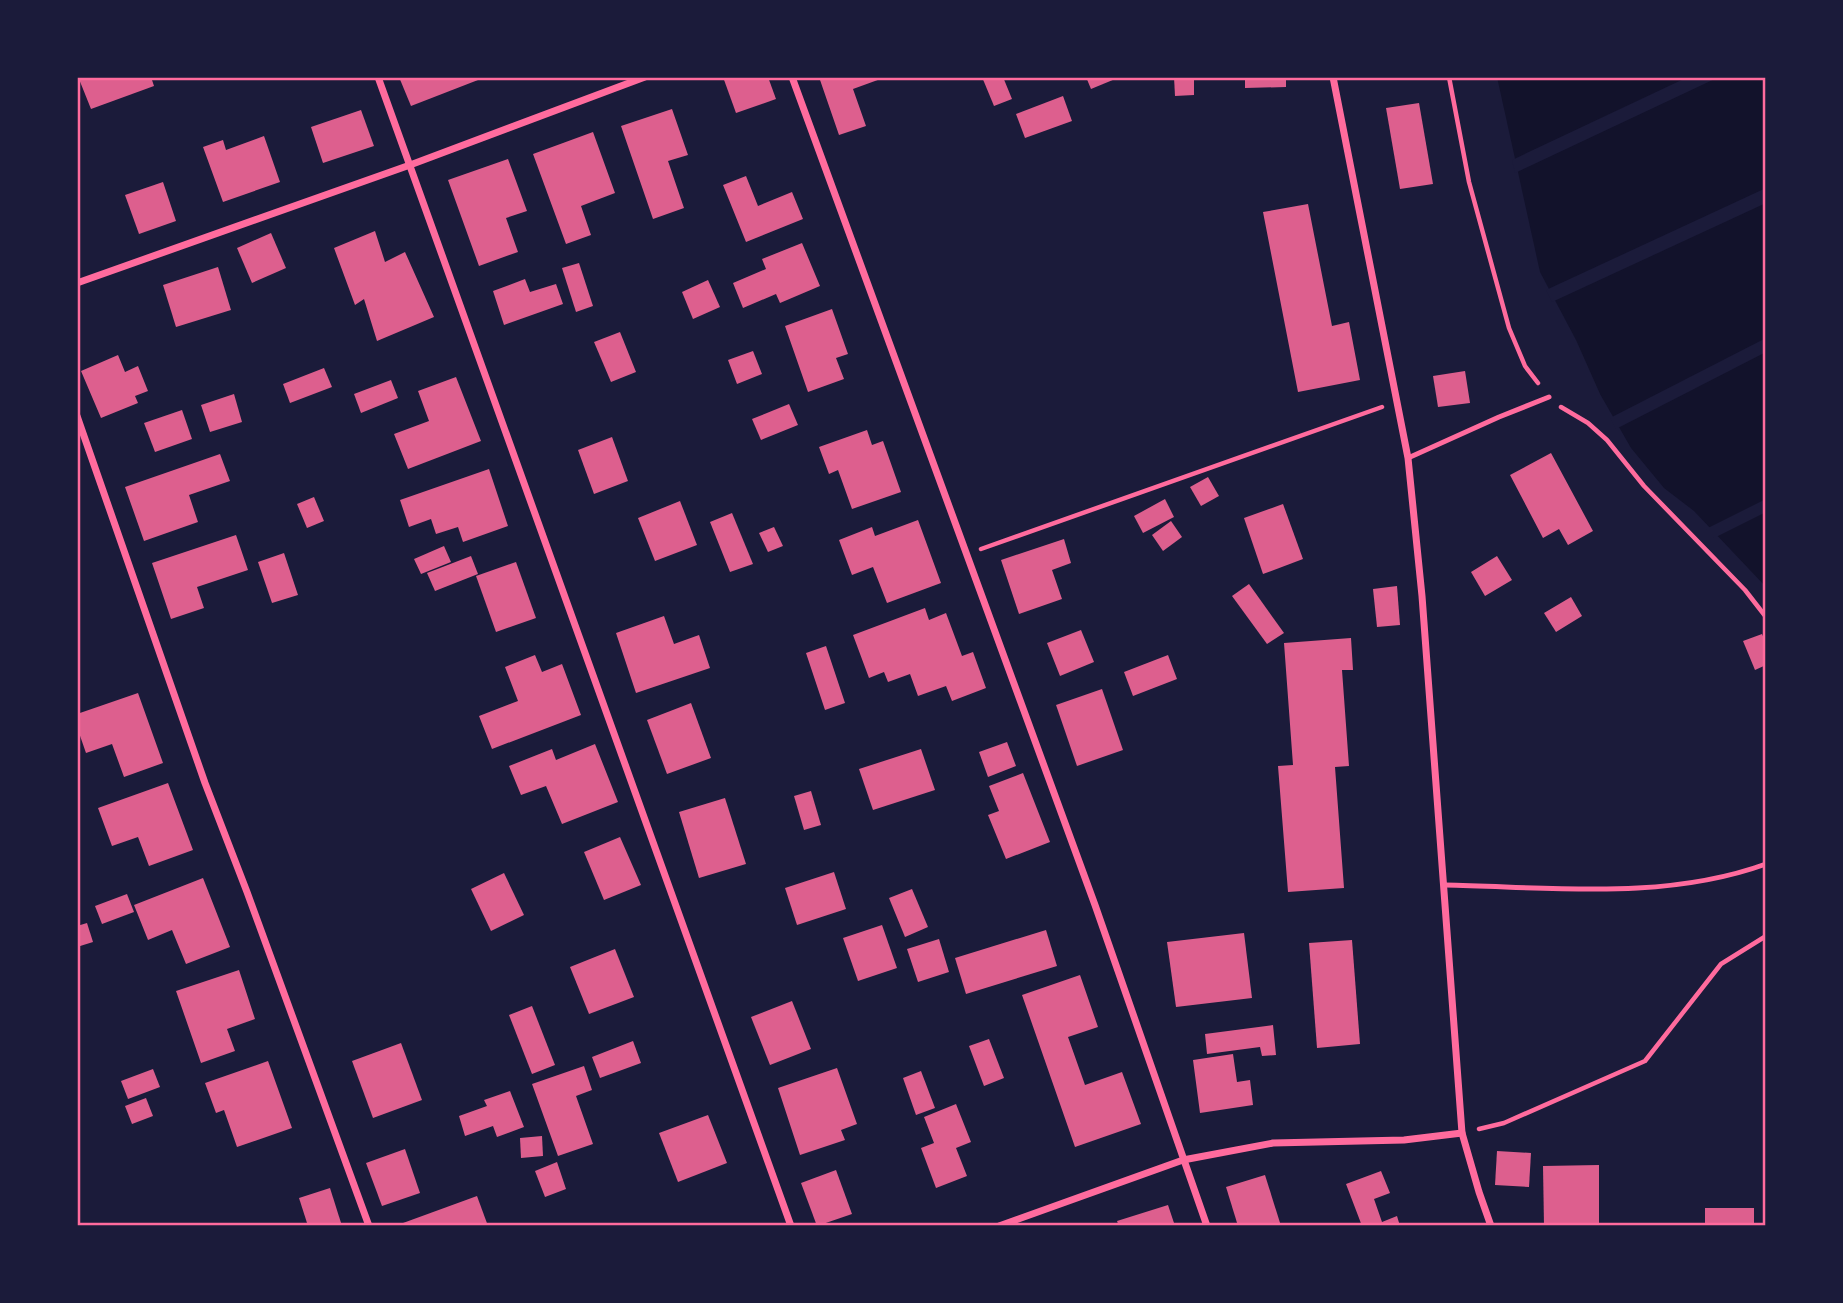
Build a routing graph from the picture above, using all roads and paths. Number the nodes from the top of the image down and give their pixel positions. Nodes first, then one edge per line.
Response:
1 (378, 77) edge
2 (645, 77) edge
3 (792, 77) edge
4 (1334, 77) edge
5 (1449, 77) edge
6 (410, 165) junction
7 (77, 283) edge
8 (1549, 397) junction
9 (1398, 401) junction
10 (77, 416) edge
11 (1408, 458) junction
12 (967, 554) junction
13 (1766, 617) edge
14 (1766, 864) edge
15 (1445, 885) junction
16 (1766, 936) edge
17 (1462, 1133) junction
18 (1183, 1160) junction
19 (369, 1226) edge
20 (791, 1226) edge
21 (999, 1226) edge
22 (1207, 1226) edge
23 (1491, 1226) edge

1 - 6 street
2 - 6 street
3 - 12 street
4 - 9 street
5 - 8 path
6 - 7 street
6 - 20 street
8 - 11 lane
8 - 13 path
9 - 11 street
9 - 12 path
10 - 19 street
11 - 15 street
12 - 18 street
14 - 15 lane
15 - 17 street
16 - 17 path
17 - 18 street
17 - 23 street
18 - 21 street
18 - 22 street

